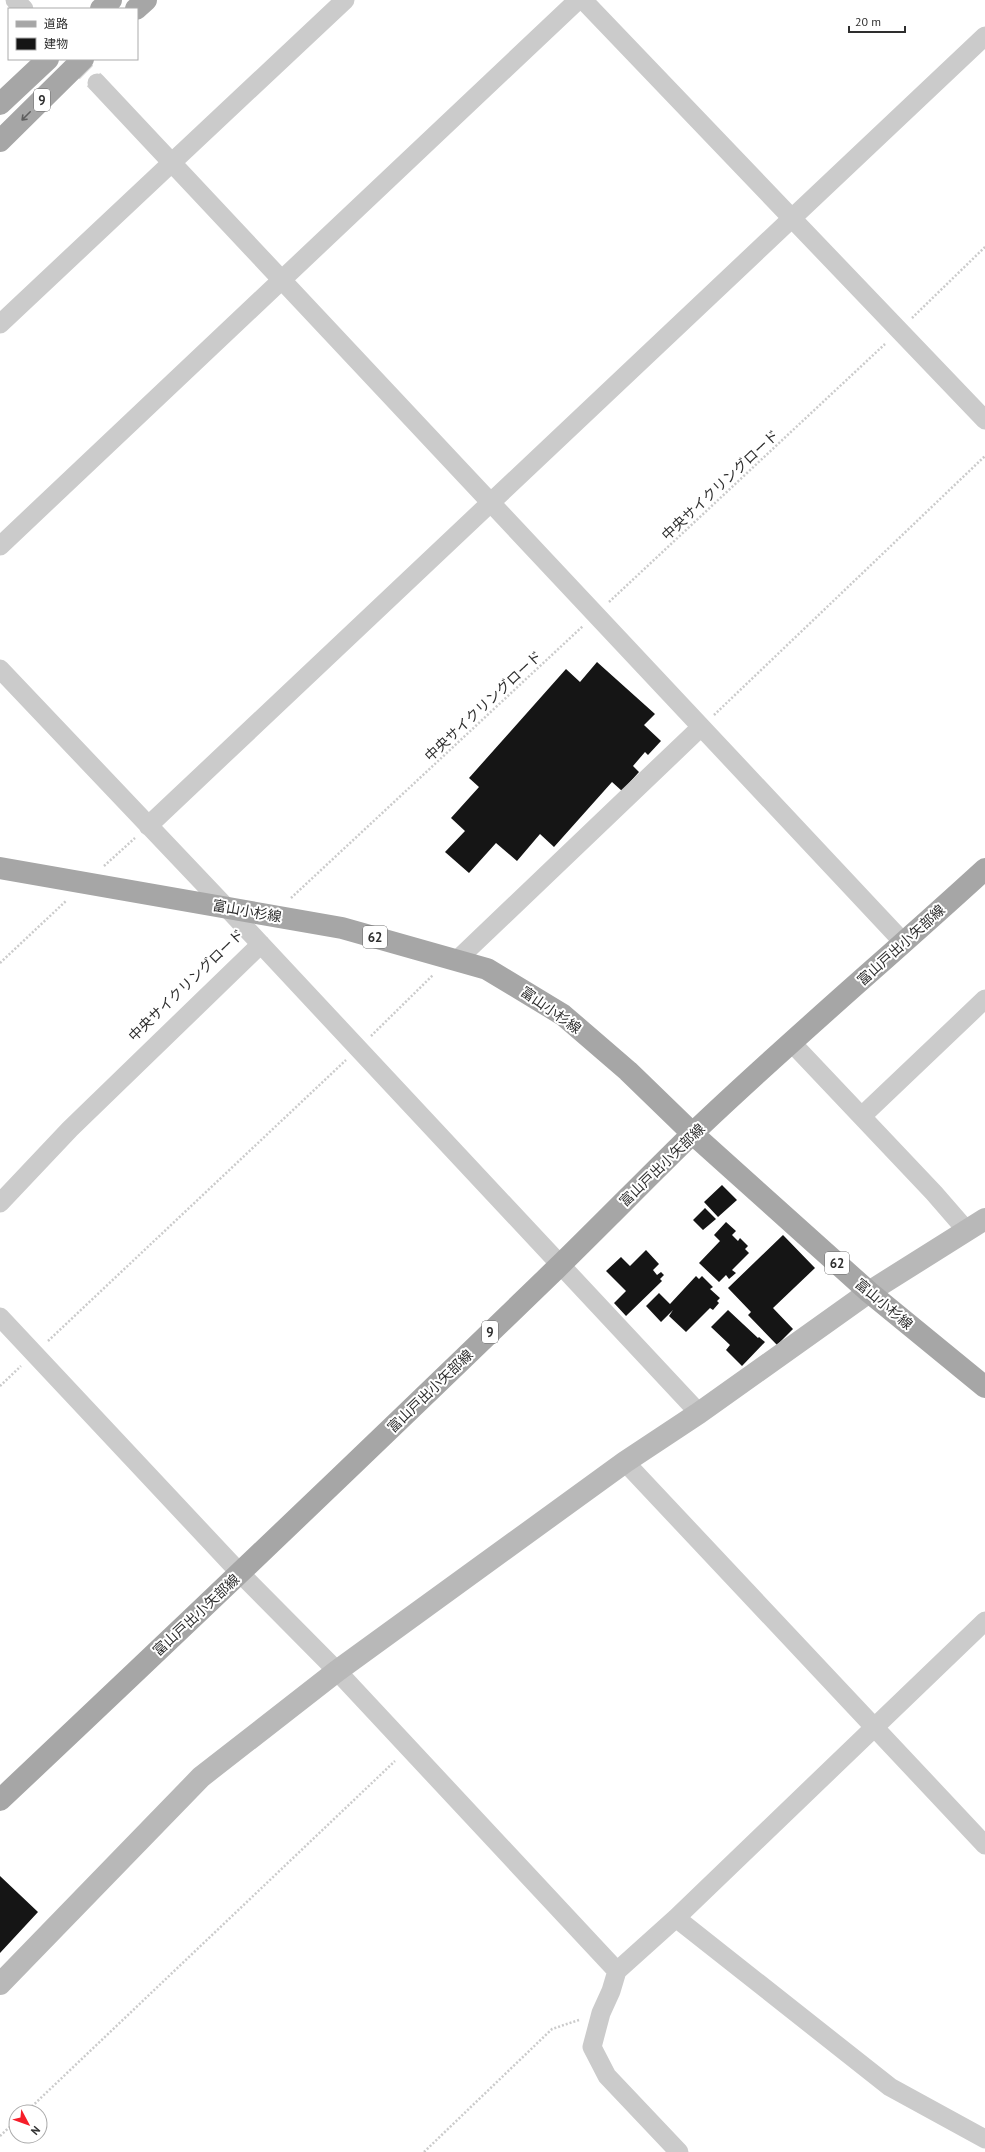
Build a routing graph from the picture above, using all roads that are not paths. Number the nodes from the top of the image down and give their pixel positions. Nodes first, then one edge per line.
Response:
1 (15, 0) edge
2 (110, 0) edge
3 (146, 0) edge
4 (345, 0) edge
5 (578, 0) edge
6 (583, 0) edge
7 (23, 8) edge
8 (102, 8) edge
9 (137, 8) edge
10 (985, 36) edge
11 (47, 60) edge
12 (82, 60) edge
13 (97, 83) tunnel mouth
14 (0, 104) edge
15 (0, 141) edge
16 (172, 163) junction
17 (791, 218) junction
18 (281, 279) junction
19 (0, 324) edge
20 (985, 420) edge
21 (490, 502) junction
22 (0, 546) edge
23 (0, 669) edge
24 (701, 727) junction
25 (148, 826) junction
26 (0, 868) edge
27 (985, 869) edge
28 (226, 907) junction
29 (904, 943) junction
30 (261, 944) junction
31 (454, 959) junction
32 (985, 999) edge
33 (791, 1042) junction
34 (862, 1116) junction
35 (693, 1134) junction
36 (0, 1203) edge
37 (985, 1219) edge
38 (967, 1231) junction
39 (560, 1265) junction
40 (869, 1292) junction
41 (0, 1317) edge
42 (985, 1387) edge
43 (699, 1413) junction
44 (625, 1462) junction
45 (240, 1573) junction
46 (985, 1621) edge
47 (336, 1671) junction
48 (874, 1728) junction
49 (0, 1800) edge
50 (985, 1845) edge
51 (676, 1918) junction
52 (617, 1971) junction
53 (0, 1984) edge
54 (985, 2139) edge
55 (679, 2152) edge

1 - 7 street
2 - 8 main road
3 - 9 main road
4 - 16 street
5 - 18 street
6 - 17 street
10 - 17 street
11 - 14 main road, 9
12 -> 15 main road, 9
13 - 16 street
16 - 18 street
16 - 19 street
17 - 20 street
17 - 21 street
18 - 21 street
18 - 22 street
21 - 24 street
21 - 25 street
23 - 25 street
24 - 29 street
24 - 31 street
25 - 28 street
26 - 28 main road, 富山小杉線 / 62
27 - 29 main road, 富山戸出小矢部線 / 9
28 - 30 street
28 - 31 main road, 富山小杉線 / 62
29 - 33 main road, 富山戸出小矢部線 / 9
30 - 36 street
30 - 39 street
31 - 35 main road, 富山小杉線 / 62
32 - 34 street
33 - 34 street
33 - 35 main road, 富山戸出小矢部線 / 9
34 - 38 street
35 - 39 main road, 富山戸出小矢部線 / 9
35 - 40 main road, 富山小杉線 / 62
37 - 38 street
38 - 40 street
39 - 43 street
39 - 45 main road, 富山戸出小矢部線 / 9
40 - 42 main road, 富山小杉線 / 62
40 - 43 street
41 - 45 street
43 - 44 street
44 - 47 street
44 - 48 street
45 - 47 street
45 - 49 main road, 富山戸出小矢部線 / 9
46 - 48 street
47 - 52 street
47 - 53 street
48 - 50 street
48 - 51 street
51 - 52 street
51 - 54 street
52 - 55 street

